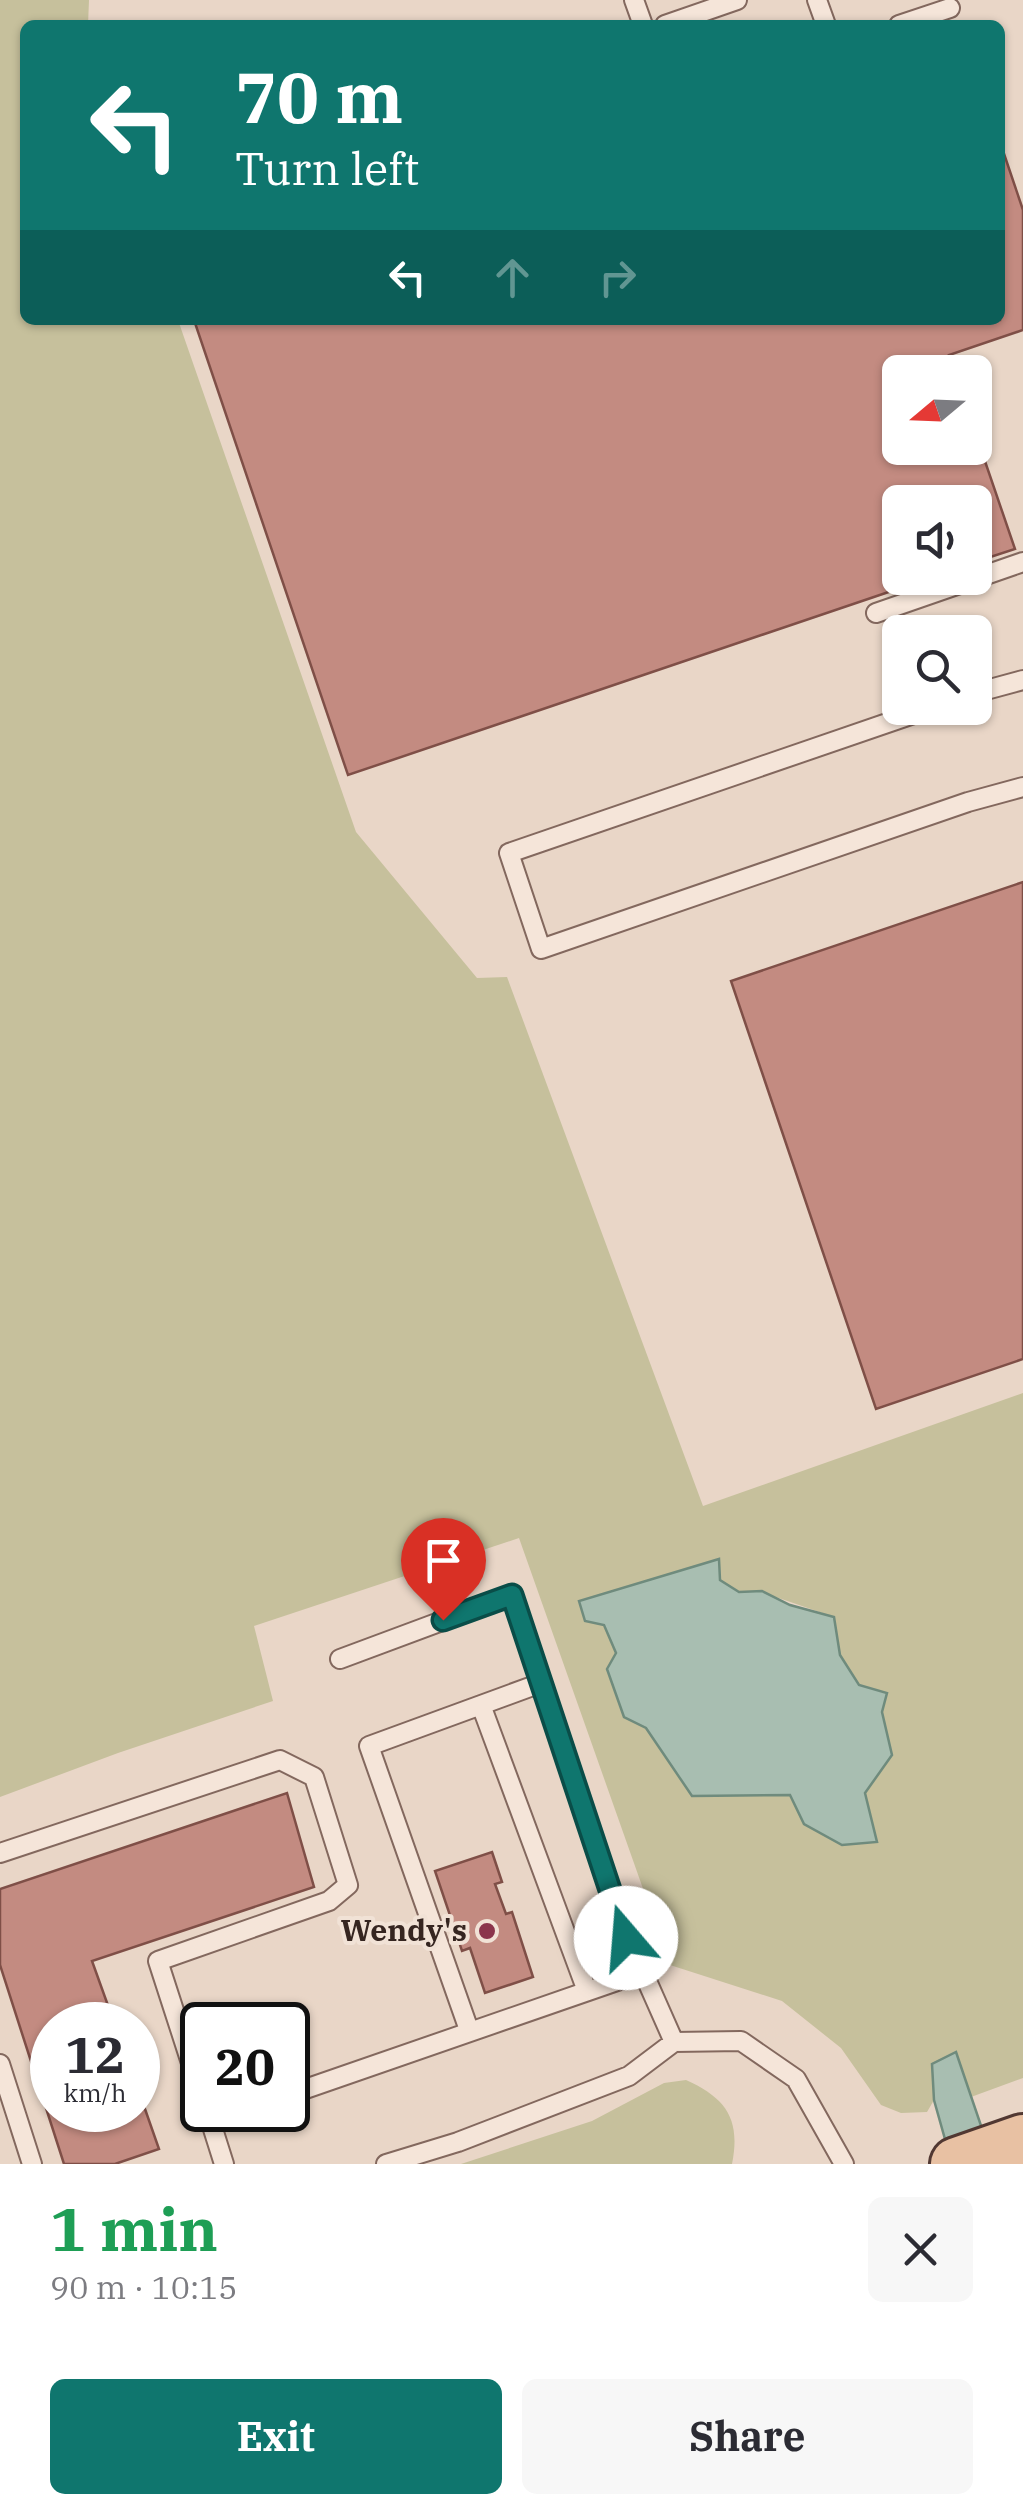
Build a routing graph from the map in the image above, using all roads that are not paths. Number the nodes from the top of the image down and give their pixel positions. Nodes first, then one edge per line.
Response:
1 (737, 0) edge
2 (950, 8) dead end
3 (679, 20) edge
4 (913, 20) edge
5 (1023, 562) edge
6 (876, 612) dead end
7 (1023, 680) edge
8 (992, 689) edge
9 (882, 725) edge
10 (1023, 788) edge
11 (340, 1658) dead end
12 (541, 1683) junction
13 (481, 1705) junction
14 (0, 1853) edge
15 (638, 1974) junction
16 (587, 1991) junction
17 (180, 2029) edge
18 (469, 2030) junction
19 (674, 2042) junction
20 (0, 2064) edge
21 (310, 2087) edge
22 (214, 2132) edge
23 (1023, 2141) edge
24 (32, 2164) edge
25 (224, 2164) edge
26 (386, 2164) edge
27 (844, 2164) edge
28 (957, 2164) edge

1 - 3 lane
2 - 4 lane
5 - 6 lane
7 - 8 lane
9 - 10 lane
11 - 12 lane
12 - 13 lane
12 - 15 lane
13 - 16 lane
13 - 18 lane
14 - 17 lane
15 - 16 lane
15 - 19 lane
16 - 18 lane
18 - 21 lane
19 - 26 lane
19 - 27 lane
20 - 24 lane
22 - 25 lane
23 - 28 main road

